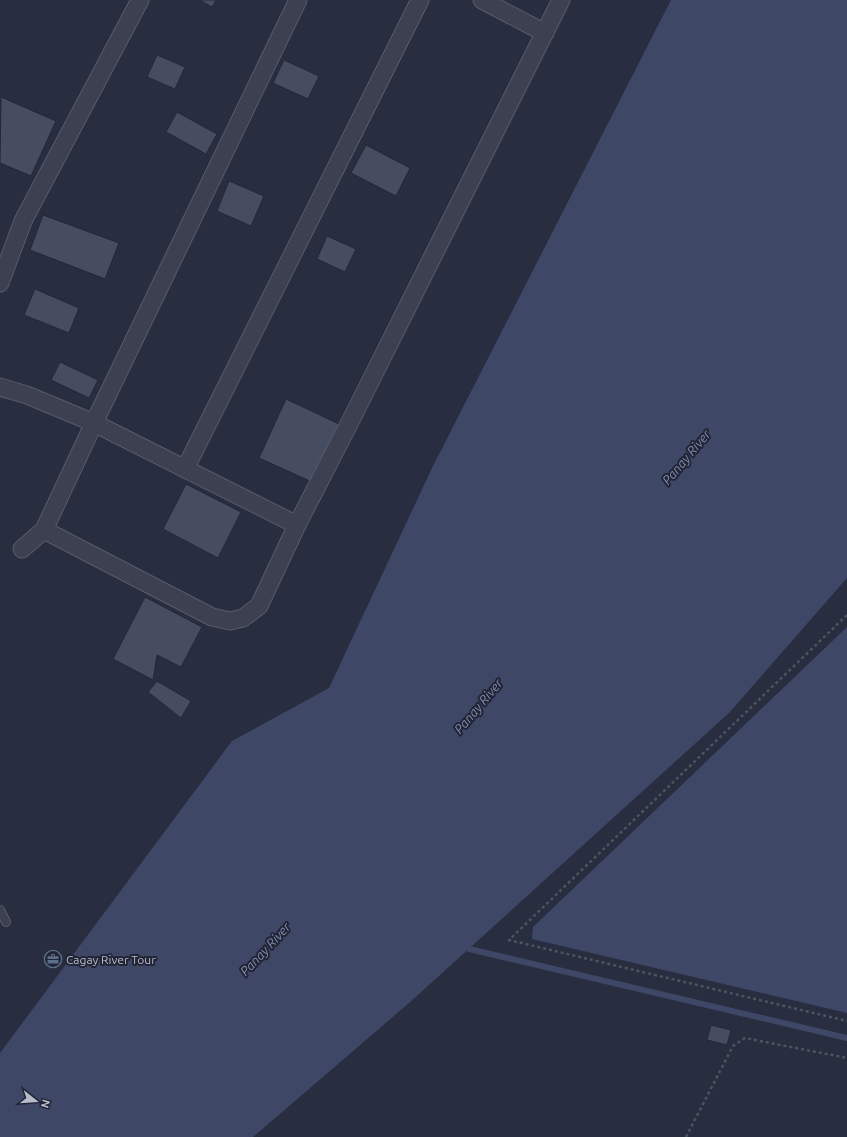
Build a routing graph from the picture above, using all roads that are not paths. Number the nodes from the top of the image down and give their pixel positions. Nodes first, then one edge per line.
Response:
1 (140, 0) edge
2 (298, 0) edge
3 (420, 0) edge
4 (482, 0) edge
5 (561, 0) edge
6 (545, 33) junction
7 (0, 283) edge
8 (0, 387) edge
9 (94, 422) junction
10 (186, 469) junction
11 (296, 525) junction
12 (44, 530) junction
13 (22, 549) dead end
14 (0, 910) edge
15 (6, 922) dead end

1 - 7 street
2 - 9 street
3 - 10 street
4 - 6 street
5 - 6 street
6 - 11 street
8 - 9 street
9 - 10 street
9 - 12 street
10 - 11 street
11 - 12 street
12 - 13 street
14 - 15 lane

